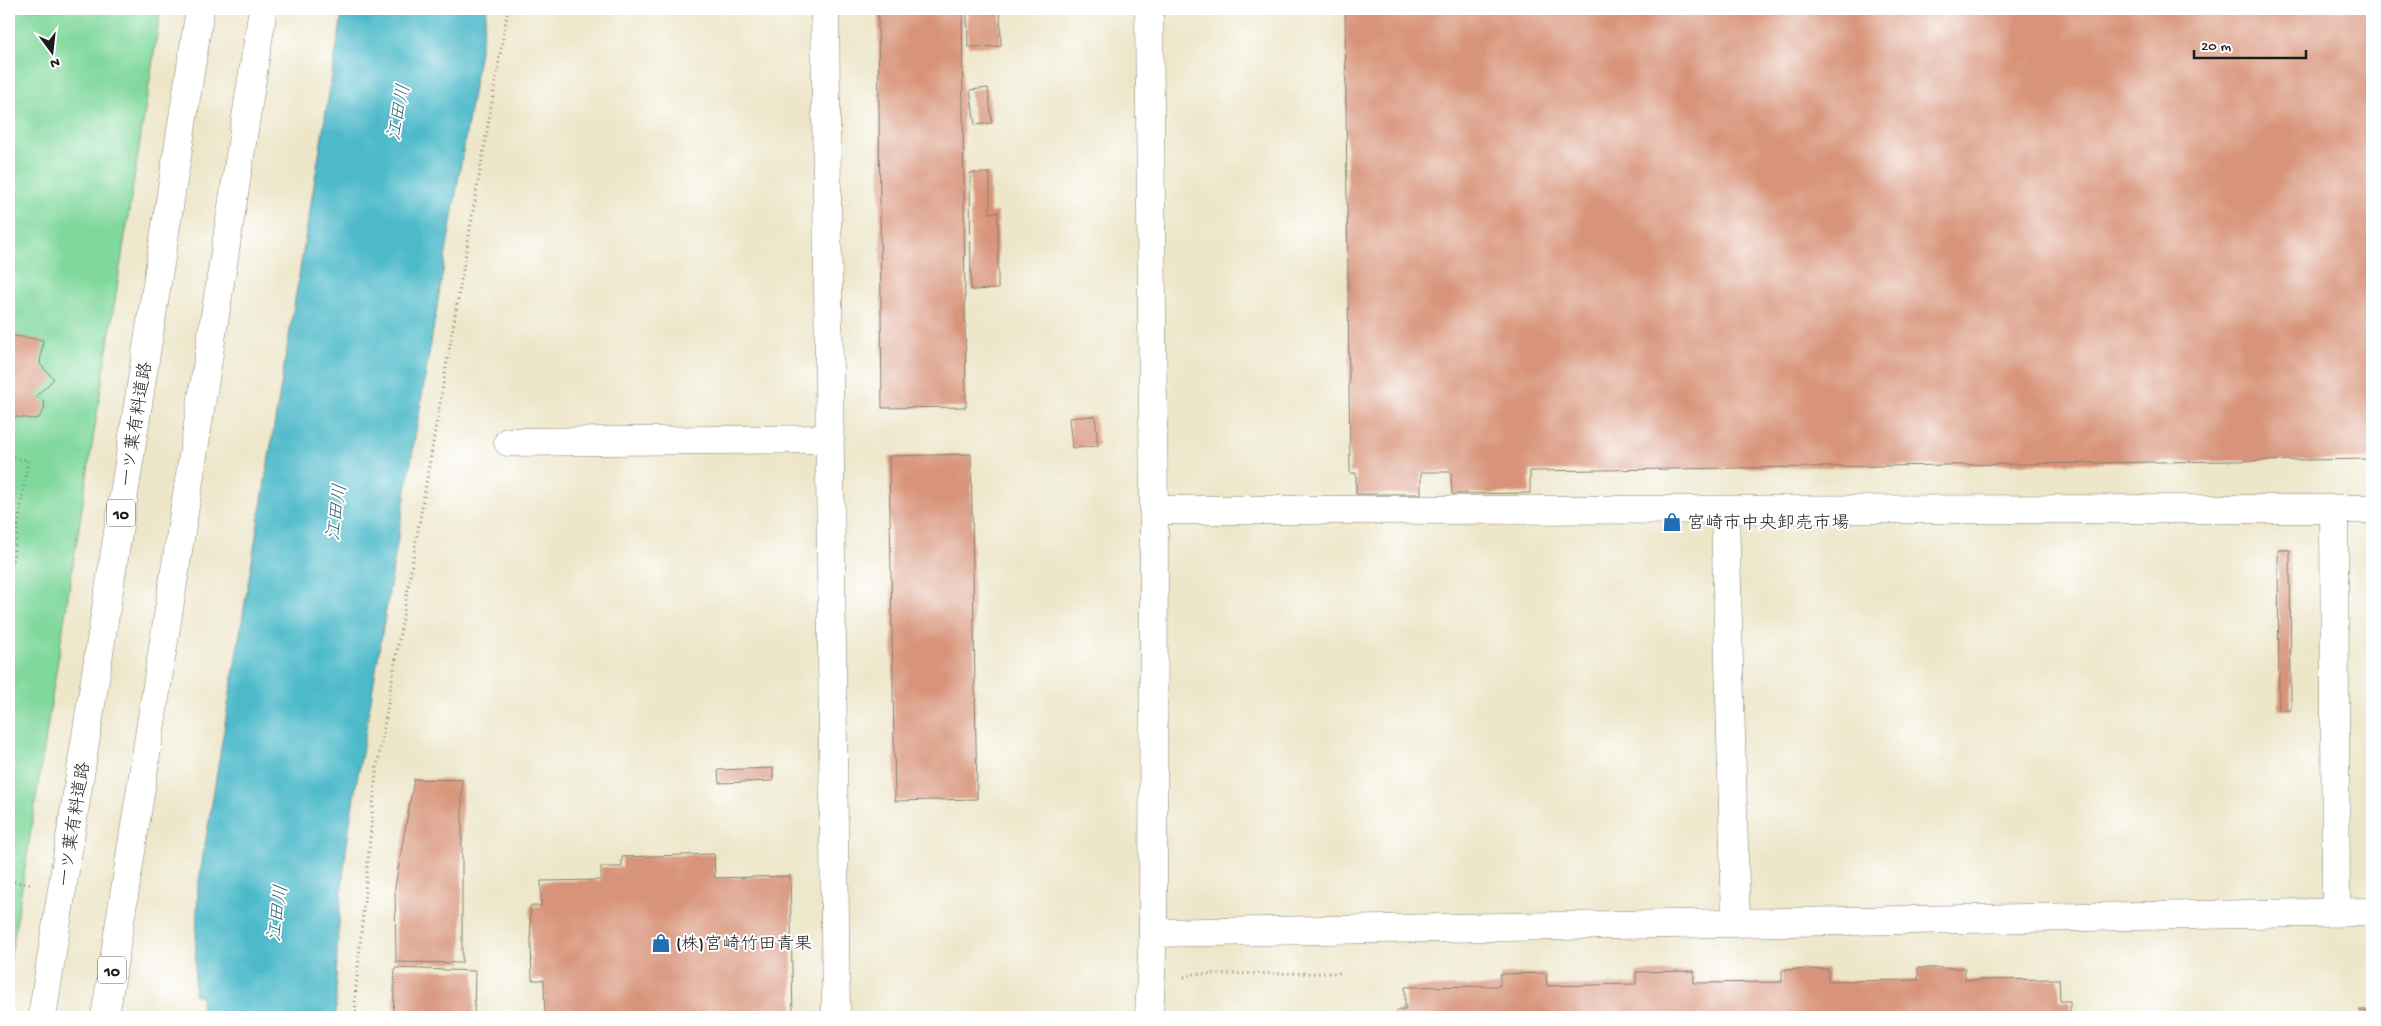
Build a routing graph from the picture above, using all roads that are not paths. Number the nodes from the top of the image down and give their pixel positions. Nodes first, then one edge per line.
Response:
1 (200, 9) edge
2 (263, 9) edge
3 (826, 9) edge
4 (1149, 9) edge
5 (830, 439) junction
6 (508, 442) dead end
7 (2372, 509) edge
8 (1154, 510) junction
9 (2334, 510) junction
10 (1725, 511) junction
11 (2372, 912) edge
12 (2336, 913) junction
13 (1736, 923) junction
14 (1153, 933) junction
15 (42, 1017) edge
16 (105, 1017) edge
17 (836, 1017) edge
18 (1149, 1017) edge

1 - 15 main road, 一ツ葉有料道路 / 10
2 - 16 main road, 10
3 - 5 main road
4 - 8 main road
5 - 6 main road
5 - 17 main road
7 - 9 main road
8 - 10 main road
8 - 14 main road
9 - 10 main road
9 - 12 main road
10 - 13 main road
11 - 12 main road
12 - 13 main road
13 - 14 main road
14 - 18 main road

